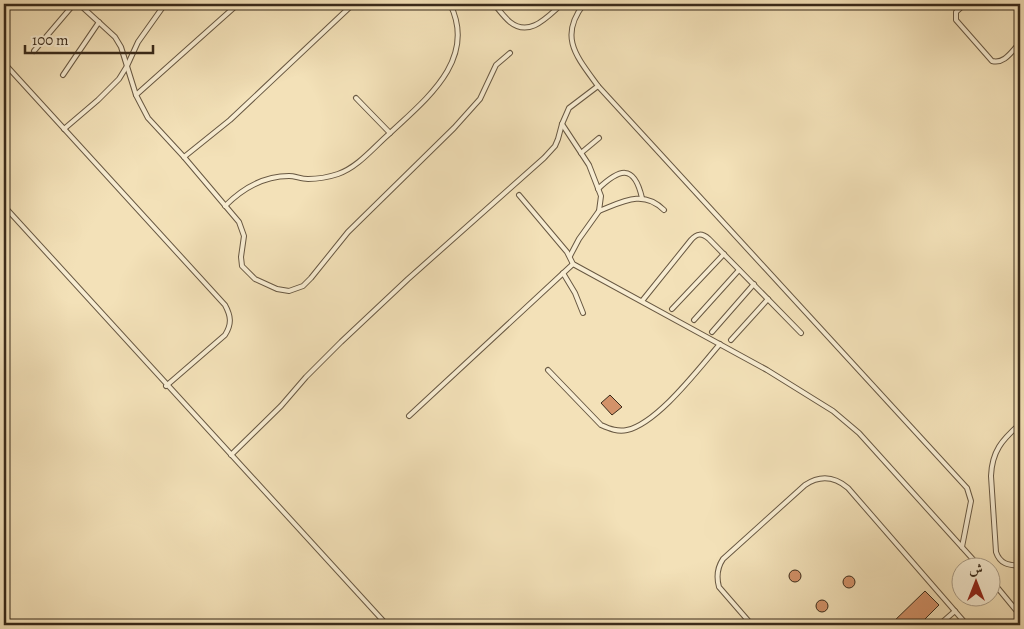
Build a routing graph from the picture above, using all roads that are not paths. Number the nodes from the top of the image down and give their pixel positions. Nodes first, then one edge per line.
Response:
1 (74, 4) edge
2 (79, 4) edge
3 (165, 4) edge
4 (238, 4) edge
5 (450, 4) edge
6 (494, 4) edge
7 (562, 4) edge
8 (584, 4) edge
9 (965, 4) edge
10 (1017, 4) edge
11 (351, 6) dead end
12 (1020, 7) edge
13 (99, 22) junction
14 (1017, 46) dead end
15 (34, 51) dead end
16 (510, 53) dead end
17 (4, 63) edge
18 (127, 66) junction
19 (63, 74) dead end
20 (598, 86) junction
21 (136, 95) junction
22 (356, 98) dead end
23 (562, 124) junction
24 (64, 129) junction
25 (390, 133) junction
26 (598, 138) dead end
27 (581, 153) junction
28 (184, 157) junction
29 (598, 189) junction
30 (519, 195) dead end
31 (642, 198) junction
32 (4, 206) edge
33 (225, 206) junction
34 (664, 210) dead end
35 (599, 212) junction
36 (724, 254) junction
37 (570, 256) junction
38 (573, 264) junction
39 (740, 270) junction
40 (563, 273) junction
41 (754, 284) junction
42 (768, 299) junction
43 (642, 301) junction
44 (672, 309) dead end
45 (584, 313) dead end
46 (694, 320) dead end
47 (712, 332) dead end
48 (801, 333) dead end
49 (730, 340) dead end
50 (720, 344) junction
51 (548, 370) dead end
52 (166, 386) junction
53 (408, 416) dead end
54 (1020, 424) edge
55 (231, 455) junction
56 (962, 547) junction
57 (970, 556) edge
58 (1020, 566) edge
59 (1002, 594) edge
60 (955, 611) junction
61 (1020, 615) edge
62 (386, 625) edge
63 (752, 625) edge
64 (938, 625) edge
65 (967, 625) edge

1 - 15 lane
2 - 13 lane
3 - 18 lane
4 - 21 lane
5 - 25 lane
6 - 7 lane
8 - 20 lane
9 - 14 lane
10 - 12 lane
11 - 28 lane
13 - 18 lane
13 - 19 lane
16 - 33 lane
17 - 24 lane
18 - 21 lane
18 - 24 lane
20 - 23 lane
20 - 56 lane
21 - 28 lane
22 - 25 lane
23 - 27 lane
23 - 55 lane
24 - 52 lane
25 - 33 lane
26 - 27 lane
27 - 29 lane
28 - 33 lane
29 - 31 lane
29 - 35 lane
30 - 37 lane
31 - 34 lane
31 - 35 lane
32 - 52 lane
35 - 37 lane
36 - 39 lane
36 - 43 lane
36 - 44 lane
37 - 38 lane
38 - 40 lane
38 - 43 lane
39 - 41 lane
39 - 46 lane
40 - 45 lane
40 - 53 lane
41 - 42 lane
41 - 47 lane
42 - 48 lane
42 - 49 lane
43 - 50 lane
50 - 51 lane
50 - 56 lane
52 - 55 lane
54 - 58 lane
55 - 62 lane
56 - 57 lane
59 - 61 lane
60 - 63 lane
60 - 64 lane
60 - 65 lane

